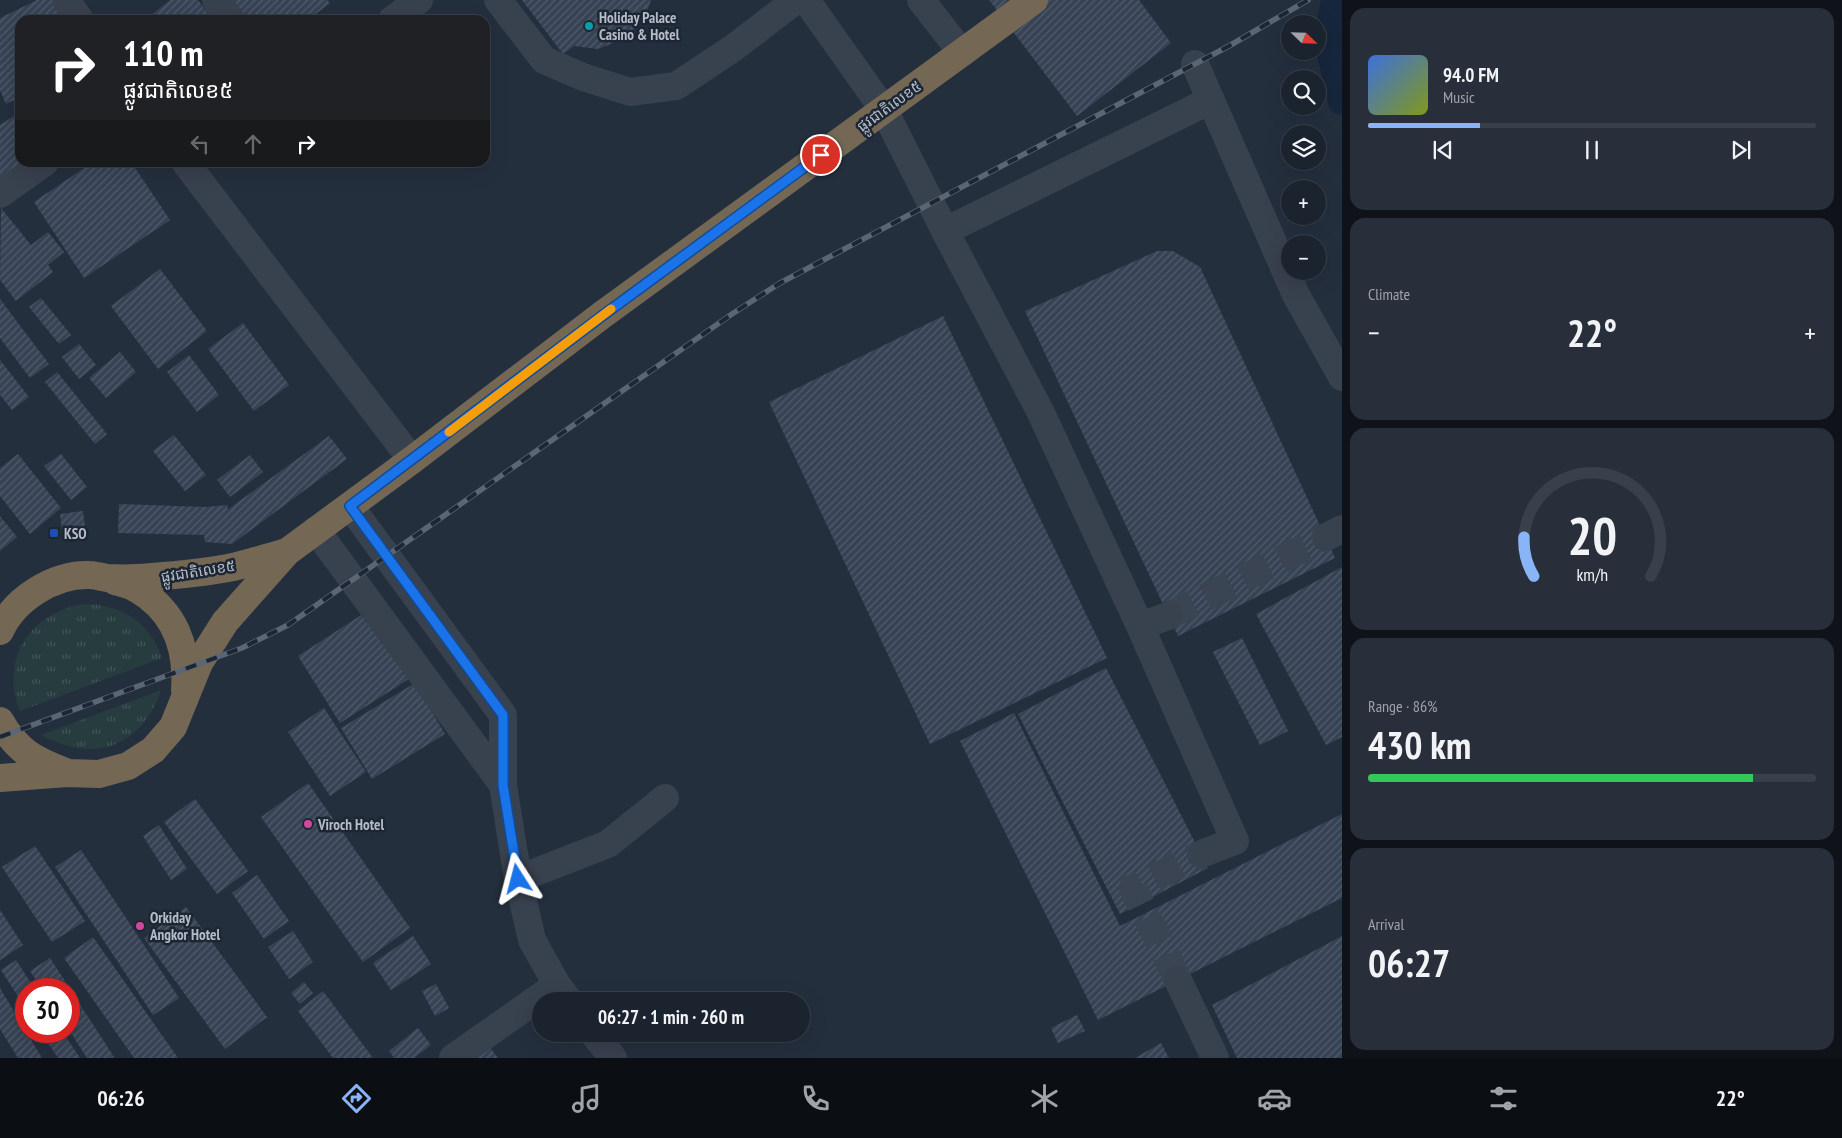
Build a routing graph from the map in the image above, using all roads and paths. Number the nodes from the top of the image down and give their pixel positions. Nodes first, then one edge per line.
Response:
1 (66, 0) edge
2 (216, 0) edge
3 (419, 0) edge
4 (498, 0) edge
5 (796, 0) edge
6 (806, 0) edge
7 (921, 0) edge
8 (1034, 0) edge
9 (76, 15) edge
10 (227, 15) edge
11 (399, 15) edge
12 (962, 52) junction
13 (1195, 64) dead end
14 (1211, 100) junction
15 (884, 110) junction
16 (38, 167) edge
17 (189, 167) edge
18 (0, 194) edge
19 (945, 231) junction
20 (1342, 377) edge
21 (412, 460) junction
22 (350, 506) junction
23 (316, 530) junction
24 (287, 552) junction
25 (107, 578) junction
26 (1168, 616) tunnel mouth
27 (1140, 626) junction
28 (0, 631) edge
29 (184, 698) junction
30 (0, 721) edge
31 (67, 773) junction
32 (0, 778) edge
33 (503, 785) junction
34 (665, 798) dead end
35 (1201, 854) tunnel mouth
36 (518, 879) junction
37 (1178, 980) tunnel mouth
38 (562, 992) edge
39 (532, 1011) edge
40 (600, 1042) edge
41 (453, 1058) edge
42 (613, 1058) edge
43 (1215, 1058) edge

1 - 9 street
2 - 10 street
3 - 11 street
4 - 5 street
6 - 15 street
7 - 12 street
8 - 12 highway, ផ្លូវជាតិលេខ៥
12 - 15 highway, ផ្លូវជាតិលេខ៥
13 - 14 street
14 - 19 street
14 - 20 street
15 - 19 street
15 - 21 highway, ផ្លូវជាតិលេខ៥
16 - 18 street
17 - 21 street
19 - 27 street
21 - 22 highway, ផ្លូវជាតិលេខ៥
22 - 23 highway, ផ្លូវជាតិលេខ៥
22 - 33 street
23 - 24 highway, ផ្លូវជាតិលេខ៥
23 - 33 street
24 - 25 highway, ផ្លូវជាតិលេខ៥
24 - 29 highway, ផ្លូវជាតិលេខ៥
25 - 28 highway, ផ្លូវជាតិលេខ៥
25 - 29 highway, ផ្លូវជាតិលេខ៥
26 - 27 street
27 - 35 street
29 - 31 highway, ផ្លូវជាតិលេខ៥
30 - 31 highway, ផ្លូវជាតិលេខ៥
31 - 32 highway, ផ្លូវជាតិលេខ៥
33 - 36 street
34 - 36 street
36 - 38 street
37 - 43 street
39 - 41 street
40 - 42 street

